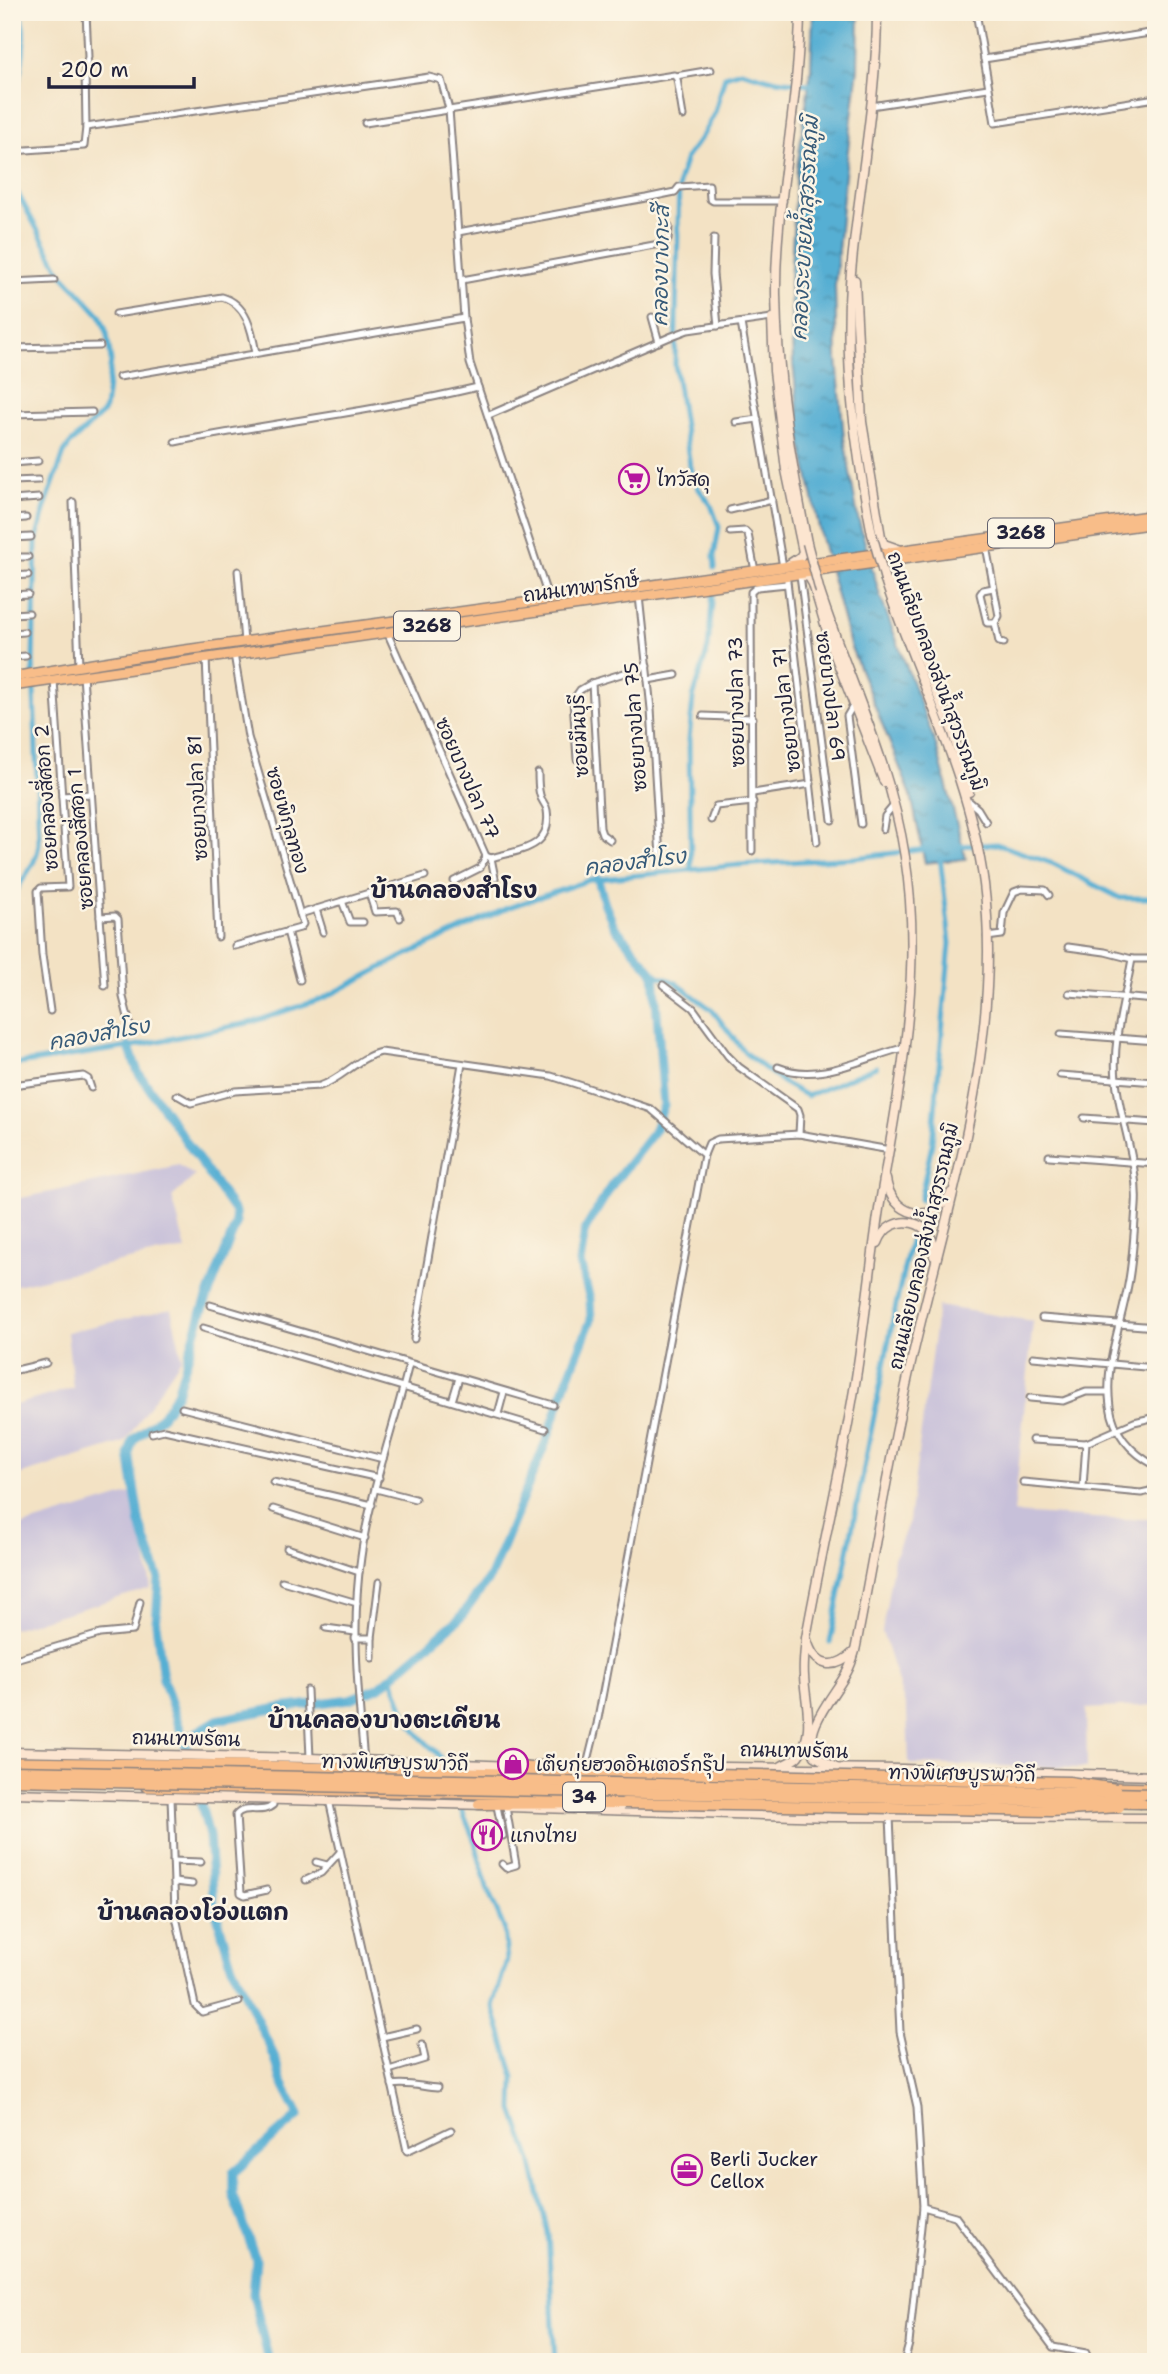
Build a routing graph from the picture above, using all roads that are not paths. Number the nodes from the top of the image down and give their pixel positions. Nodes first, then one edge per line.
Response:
1 (86, 12) edge
2 (800, 12) edge
3 (877, 12) edge
4 (976, 12) edge
5 (1156, 33) edge
6 (984, 59) junction
7 (711, 70) dead end
8 (676, 76) junction
9 (988, 88) junction
10 (1156, 98) edge
11 (871, 107) junction
12 (449, 109) junction
13 (683, 116) dead end
14 (365, 123) dead end
15 (86, 127) junction
16 (13, 151) edge
17 (783, 201) junction
18 (669, 227) dead end
19 (458, 232) junction
20 (714, 238) dead end
21 (853, 263) junction
22 (54, 280) dead end
23 (462, 280) junction
24 (12, 282) edge
25 (776, 293) junction
26 (116, 314) dead end
27 (652, 317) dead end
28 (464, 318) junction
29 (772, 318) junction
30 (741, 323) junction
31 (718, 326) junction
32 (659, 342) junction
33 (100, 346) dead end
34 (12, 348) edge
35 (256, 354) junction
36 (119, 377) dead end
37 (478, 387) junction
38 (93, 412) dead end
39 (12, 414) edge
40 (489, 415) junction
41 (758, 419) junction
42 (736, 422) dead end
43 (175, 442) dead end
44 (38, 461) dead end
45 (12, 463) edge
46 (38, 480) dead end
47 (12, 481) edge
48 (39, 498) dead end
49 (772, 499) junction
50 (12, 500) edge
51 (73, 502) dead end
52 (730, 510) dead end
53 (1156, 515) edge
54 (26, 517) dead end
55 (12, 519) edge
56 (1156, 523) edge
57 (730, 532) dead end
58 (31, 537) dead end
59 (12, 538) edge
60 (986, 547) junction
61 (902, 554) junction
62 (28, 556) dead end
63 (12, 557) edge
64 (238, 571) dead end
65 (755, 571) junction
66 (789, 573) junction
67 (28, 575) dead end
68 (12, 576) edge
69 (993, 588) junction
70 (28, 594) dead end
71 (12, 595) edge
72 (639, 596) junction
73 (550, 600) junction
74 (29, 613) dead end
75 (12, 614) edge
76 (995, 624) junction
77 (24, 632) dead end
78 (387, 632) junction
79 (12, 633) edge
80 (345, 633) junction
81 (244, 642) junction
82 (1004, 643) dead end
83 (234, 654) junction
84 (26, 656) dead end
85 (12, 657) edge
86 (205, 658) junction
87 (647, 666) junction
88 (81, 671) junction
89 (676, 675) dead end
90 (12, 677) edge
91 (48, 678) junction
92 (23, 680) junction
93 (648, 680) junction
94 (592, 683) junction
95 (12, 686) edge
96 (854, 704) junction
97 (703, 716) dead end
98 (753, 718) junction
99 (577, 759) dead end
100 (538, 773) dead end
101 (811, 784) junction
102 (753, 793) junction
103 (91, 794) junction
104 (62, 796) junction
105 (753, 802) junction
106 (970, 808) junction
107 (896, 811) junction
108 (711, 820) dead end
109 (832, 820) dead end
110 (986, 822) dead end
111 (861, 824) dead end
112 (883, 829) dead end
113 (610, 840) dead end
114 (817, 842) dead end
115 (752, 851) dead end
116 (488, 857) junction
117 (660, 857) dead end
118 (425, 876) dead end
119 (495, 878) dead end
120 (455, 890) dead end
121 (369, 893) junction
122 (1049, 895) dead end
123 (342, 901) junction
124 (316, 909) junction
125 (300, 914) junction
126 (100, 916) junction
127 (400, 918) dead end
128 (363, 922) dead end
129 (287, 931) junction
130 (323, 932) dead end
131 (218, 937) dead end
132 (986, 937) junction
133 (235, 946) dead end
134 (1068, 947) dead end
135 (1132, 959) junction
136 (1156, 959) edge
137 (300, 980) dead end
138 (663, 985) dead end
139 (105, 986) dead end
140 (1069, 993) dead end
141 (1125, 998) junction
142 (1156, 1000) edge
143 (50, 1011) dead end
144 (131, 1025) dead end
145 (1061, 1034) dead end
146 (1116, 1038) junction
147 (1156, 1041) edge
148 (906, 1047) junction
149 (462, 1064) junction
150 (778, 1067) dead end
151 (1060, 1075) dead end
152 (1116, 1079) junction
153 (1156, 1082) edge
154 (12, 1085) edge
155 (91, 1088) dead end
156 (177, 1095) dead end
157 (1084, 1118) dead end
158 (1123, 1121) junction
159 (1156, 1123) edge
160 (799, 1134) junction
161 (890, 1150) junction
162 (704, 1155) junction
163 (1049, 1156) dead end
164 (1131, 1162) junction
165 (1156, 1164) edge
166 (885, 1171) junction
167 (955, 1184) junction
168 (873, 1255) junction
169 (929, 1289) junction
170 (210, 1305) dead end
171 (1042, 1318) dead end
172 (1118, 1324) junction
173 (1156, 1327) edge
174 (202, 1328) dead end
175 (414, 1339) dead end
176 (1033, 1357) dead end
177 (47, 1363) dead end
178 (409, 1364) junction
179 (1110, 1364) junction
180 (1156, 1368) edge
181 (12, 1371) edge
182 (459, 1378) junction
183 (404, 1386) junction
184 (505, 1392) junction
185 (1108, 1392) junction
186 (1030, 1398) dead end
187 (452, 1401) junction
188 (553, 1405) dead end
189 (182, 1408) dead end
190 (498, 1414) junction
191 (1156, 1416) edge
192 (545, 1429) dead end
193 (1116, 1429) junction
194 (152, 1433) dead end
195 (1032, 1440) dead end
196 (1086, 1443) junction
197 (383, 1459) junction
198 (1156, 1466) edge
199 (379, 1478) junction
200 (273, 1482) dead end
201 (1023, 1482) dead end
202 (1156, 1484) edge
203 (1083, 1487) junction
204 (376, 1489) junction
205 (415, 1499) dead end
206 (372, 1505) junction
207 (273, 1510) dead end
208 (365, 1538) junction
209 (287, 1548) dead end
210 (359, 1572) junction
211 (282, 1581) dead end
212 (379, 1582) dead end
213 (140, 1602) dead end
214 (356, 1603) junction
215 (326, 1628) dead end
216 (355, 1635) junction
217 (372, 1638) junction
218 (806, 1638) junction
219 (855, 1651) junction
220 (372, 1658) dead end
221 (12, 1660) edge
222 (307, 1690) dead end
223 (12, 1752) edge
224 (310, 1758) junction
225 (364, 1760) junction
226 (12, 1762) edge
227 (587, 1765) junction
228 (509, 1766) junction
229 (836, 1768) junction
230 (12, 1772) edge
231 (781, 1772) junction
232 (1156, 1776) edge
233 (12, 1782) edge
234 (1156, 1788) edge
235 (12, 1793) edge
236 (1156, 1794) edge
237 (171, 1796) junction
238 (1141, 1798) junction
239 (273, 1799) junction
240 (329, 1800) junction
241 (781, 1800) junction
242 (479, 1804) junction
243 (1048, 1804) junction
244 (1156, 1804) edge
245 (502, 1807) junction
246 (890, 1817) junction
247 (1065, 1818) junction
248 (1156, 1818) edge
249 (503, 1836) dead end
250 (340, 1852) junction
251 (173, 1861) junction
252 (201, 1862) dead end
253 (316, 1862) dead end
254 (502, 1864) dead end
255 (327, 1866) junction
256 (306, 1880) dead end
257 (174, 1882) junction
258 (192, 1884) dead end
259 (267, 1890) dead end
260 (239, 2002) dead end
261 (418, 2029) dead end
262 (382, 2037) junction
263 (422, 2045) dead end
264 (389, 2070) junction
265 (392, 2085) junction
266 (437, 2088) dead end
267 (451, 2130) dead end
268 (923, 2207) junction
269 (904, 2362) edge
270 (1089, 2362) edge

1 - 15 street
2 - 17 main road, ถนนเลียบคลองส่งน้ำสุวรรณภูมิ
3 - 11 main road, ถนนเลียบคลองส่งน้ำสุวรรณภูมิ
4 - 6 street
5 - 6 street
6 - 9 street
7 - 8 street
8 - 12 street
8 - 13 street
9 - 10 street
9 - 11 street
11 - 21 main road, ถนนเลียบคลองส่งน้ำสุวรรณภูมิ
12 - 14 street
12 - 15 street
12 - 19 street
15 - 16 street
17 - 19 street
17 - 25 main road, ถนนเลียบคลองส่งน้ำสุวรรณภูมิ
18 - 23 street
19 - 23 street
20 - 31 street
21 - 61 main road
21 - 106 main road, ถนนเลียบคลองส่งน้ำสุวรรณภูมิ, bridge
22 - 24 street
23 - 28 street
25 - 29 main road
25 - 107 main road, ถนนเลียบคลองส่งน้ำสุวรรณภูมิ, bridge
26 - 35 street
27 - 32 street
28 - 35 street
28 - 37 street
29 - 30 street
29 - 66 main road
30 - 31 street
30 - 41 street
31 - 32 street
32 - 40 street
33 - 34 street
35 - 36 street
37 - 40 street
37 - 43 street
38 - 39 street
40 - 73 street
41 - 42 street
41 - 49 street
44 - 45 street
46 - 47 street
48 - 50 street
49 - 52 street
49 - 66 street
51 - 88 street, ซอยคลองสี่ศอก 1
53 - 61 main road, ถนนเทพารักษ์ / 3268
54 - 55 street
56 - 60 main road, ถนนเทพารักษ์ / 3268
57 - 65 street
58 - 59 street
60 - 61 main road, ถนนเทพารักษ์ / 3268
60 - 69 street
61 - 66 main road, ถนนเทพารักษ์ / 3268, bridge
61 - 106 main road
62 - 63 street
64 - 81 street
65 - 66 main road, ถนนเทพารักษ์ / 3268
65 - 73 main road, ถนนเทพารักษ์ / 3268
66 - 72 main road, ถนนเทพารักษ์ / 3268
66 - 96 main road
66 - 98 street, ซอยบางปลา 73
66 - 101 street, ซอยบางปลา 71
66 - 109 street, ซอยบางปลา 69
67 - 68 street
69 - 76 street
69 - 76 street
70 - 71 street
72 - 78 main road, ถนนเทพารักษ์ / 3268
72 - 87 street, ซอยบางปลา 75
73 - 80 main road, ถนนเทพารักษ์ / 3268
74 - 75 street
76 - 82 street
77 - 79 street
78 - 80 main road, ถนนเทพารักษ์ / 3268
78 - 116 street, ซอยบางปลา 77
80 - 81 main road, ถนนเทพารักษ์ / 3268
80 - 83 main road, ถนนเทพารักษ์ / 3268
81 - 88 main road, ถนนเทพารักษ์ / 3268
83 - 86 main road, ถนนเทพารักษ์ / 3268
83 - 125 street, ซอยพิกุลทอง
84 - 85 street
86 - 88 main road, ถนนเทพารักษ์ / 3268
86 - 131 street, ซอยบางปลา 81
87 - 93 street, ซอยบางปลา 75
87 - 94 street, ซอยมีนบุรี
88 - 91 main road, ถนนเทพารักษ์ / 3268
88 - 103 street, ซอยคลองสี่ศอก 1
89 - 93 street
90 - 92 main road, ถนนเทพารักษ์ / 3268
91 - 92 main road, ถนนเทพารักษ์ / 3268
91 - 104 street, ซอยคลองสี่ศอก 2
92 - 95 main road, ถนนเทพารักษ์ / 3268
93 - 117 street, ซอยบางปลา 75
94 - 99 street
94 - 113 street, ซอยมีนบุรี
96 - 107 main road
96 - 111 street
97 - 98 street
98 - 102 street, ซอยบางปลา 73
100 - 116 street, ซอยบางปลา 77
101 - 102 street
101 - 114 street, ซอยบางปลา 71
102 - 105 street, ซอยบางปลา 73
103 - 104 street
103 - 126 street, ซอยคลองสี่ศอก 1
104 - 143 street, ซอยคลองสี่ศอก 2
105 - 108 street
105 - 115 street, ซอยบางปลา 73
106 - 110 street
106 - 132 main road, ถนนเลียบคลองส่งน้ำสุวรรณภูมิ
107 - 112 street
107 - 148 main road, ถนนเลียบคลองส่งน้ำสุวรรณภูมิ
116 - 119 street
116 - 120 street
118 - 121 street
121 - 123 street
121 - 127 street
122 - 132 street
123 - 124 street
123 - 128 street
124 - 125 street
124 - 130 street
125 - 129 street
126 - 139 street
126 - 144 street, ซอยคลองสี่ศอก 1
129 - 133 street
129 - 137 street
132 - 167 main road, ถนนเลียบคลองส่งน้ำสุวรรณภูมิ
134 - 135 street
135 - 136 street
135 - 141 street
138 - 160 street
140 - 141 street
141 - 142 street
141 - 146 street
145 - 146 street
146 - 147 street
146 - 152 street
148 - 150 street
148 - 161 main road, ถนนเลียบคลองส่งน้ำสุวรรณภูมิ
149 - 156 street
149 - 162 street
149 - 175 street
151 - 152 street
152 - 153 street
152 - 158 street
154 - 155 street
157 - 158 street
158 - 159 street
158 - 164 street
160 - 161 street
160 - 162 street
161 - 166 main road, ถนนเลียบคลองส่งน้ำสุวรรณภูมิ
162 - 227 street
163 - 164 street
164 - 165 street
164 - 172 street
166 - 167 main road
166 - 168 main road, ถนนเลียบคลองส่งน้ำสุวรรณภูมิ
167 - 169 main road, ถนนเลียบคลองส่งน้ำสุวรรณภูมิ
168 - 169 main road
168 - 218 main road, ถนนเลียบคลองส่งน้ำสุวรรณภูมิ
169 - 219 main road, ถนนเลียบคลองส่งน้ำสุวรรณภูมิ
170 - 178 street
171 - 172 street
172 - 173 street
172 - 179 street
174 - 183 street
176 - 179 street
177 - 181 street
178 - 182 street
178 - 183 street
179 - 180 street
179 - 185 street
182 - 184 street
182 - 187 street
183 - 187 street
183 - 197 street
184 - 188 street
184 - 190 street
185 - 186 street
185 - 193 street
187 - 190 street
189 - 197 street
190 - 192 street
191 - 193 street
193 - 196 street
193 - 198 street
194 - 199 street
195 - 196 street
196 - 203 street
197 - 199 street
199 - 204 street
200 - 206 street
201 - 203 street
202 - 203 street
204 - 205 street
204 - 206 street
206 - 208 street
207 - 208 street
208 - 210 street
209 - 210 street
210 - 214 street
211 - 214 street
212 - 217 street
213 - 221 street
214 - 216 street
215 - 216 street
216 - 217 street
216 - 225 street
217 - 220 street
218 - 219 main road
218 - 231 main road, ถนนเลียบคลองส่งน้ำสุวรรณภูมิ
219 - 229 main road, ถนนเลียบคลองส่งน้ำสุวรรณภูมิ
222 - 224 street
223 - 224 main road, ถนนเทพรัตน / 34
224 - 225 main road, ถนนเทพรัตน / 34
225 - 228 main road, ถนนเทพรัตน / 34
226 - 231 main road, ถนนเทพรัตน / 34
227 - 228 main road, ถนนเทพรัตน / 34
227 - 231 main road, ถนนเทพรัตน / 34
228 - 238 highway, bridge
229 - 231 main road, ถนนเทพรัตน / 34
229 - 232 main road, ถนนเทพรัตน / 34
230 - 238 highway, ทางพิเศษบูรพาวิถี, bridge
231 - 234 main road, ถนนเทพรัตน / 34
231 - 241 main road
233 - 238 highway, ทางพิเศษบูรพาวิถี, bridge
233 - 241 main road, 34
235 - 237 main road, 34
236 - 238 highway, ทางพิเศษบูรพาวิถี, bridge
237 - 239 main road, 34
237 - 251 street
238 - 242 highway, bridge
238 - 244 highway, ทางพิเศษบูรพาวิถี
239 - 240 main road, 34
239 - 259 street
240 - 242 main road, 34
240 - 250 street
241 - 243 main road, 34
242 - 245 main road, 34
243 - 244 main road, 34
243 - 247 main road
245 - 246 main road, 34
245 - 249 street
245 - 254 street
246 - 247 main road, 34
246 - 268 street
247 - 248 main road, 34
250 - 255 street
250 - 262 street
251 - 252 street
251 - 257 street
253 - 255 street
255 - 256 street
257 - 258 street
257 - 260 street
261 - 262 street
262 - 264 street
263 - 264 street
264 - 265 street
265 - 266 street
265 - 267 street
268 - 269 street
268 - 270 street

